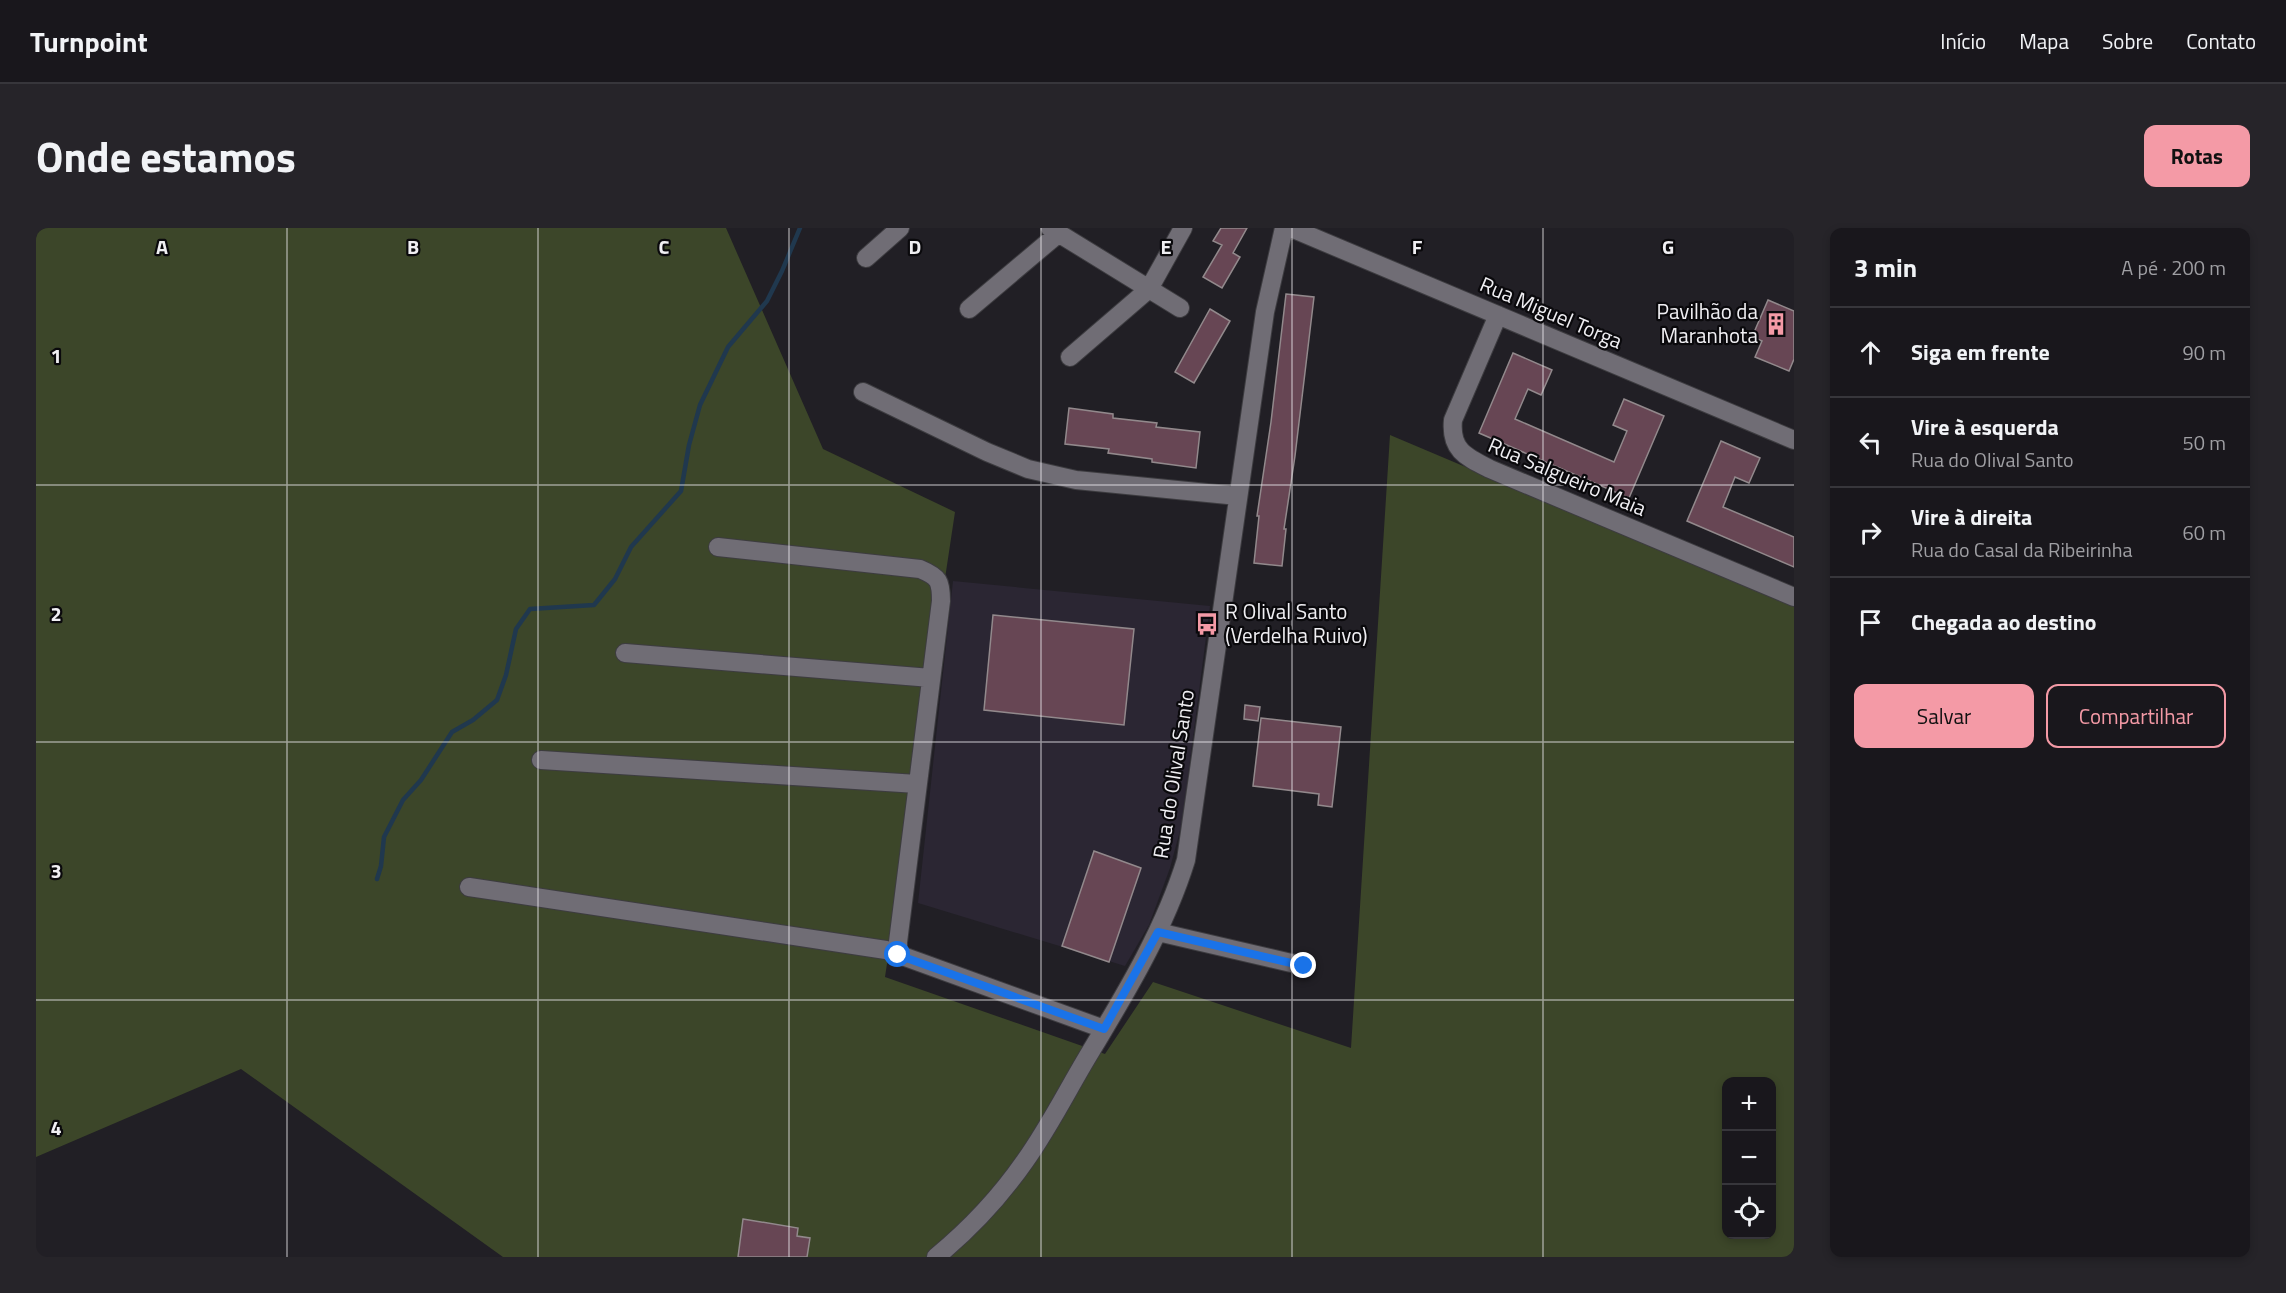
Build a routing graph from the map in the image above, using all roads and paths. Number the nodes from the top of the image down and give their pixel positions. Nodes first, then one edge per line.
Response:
1 (900, 228) edge
2 (1183, 228) edge
3 (1284, 228) edge
4 (1291, 228) edge
5 (1053, 230) edge
6 (866, 258) dead end
7 (1149, 289) junction
8 (1180, 308) dead end
9 (969, 309) dead end
10 (1498, 315) junction
11 (1070, 357) dead end
12 (863, 392) dead end
13 (1794, 440) edge
14 (1238, 496) junction
15 (718, 547) dead end
16 (1794, 597) edge
17 (625, 653) dead end
18 (931, 678) junction
19 (542, 760) dead end
20 (918, 784) junction
21 (469, 887) dead end
22 (1158, 932) junction
23 (898, 955) junction
24 (1304, 966) dead end
25 (1104, 1029) junction
26 (936, 1257) edge

1 - 6 street
2 - 7 street
3 - 14 street, Rua do Olival Santo
4 - 10 street, Rua Miguel Torga
5 - 7 street
5 - 9 street
7 - 8 street
7 - 11 street
10 - 13 street, Rua Miguel Torga
10 - 16 street, Rua Salgueiro Maia
12 - 14 street
14 - 22 street, Rua do Olival Santo
15 - 18 street
17 - 18 street
18 - 20 street
19 - 20 street
20 - 23 street
21 - 23 street
22 - 24 street
22 - 25 street, Rua do Olival Santo
23 - 25 street
25 - 26 street, Rua do Olival Santo

